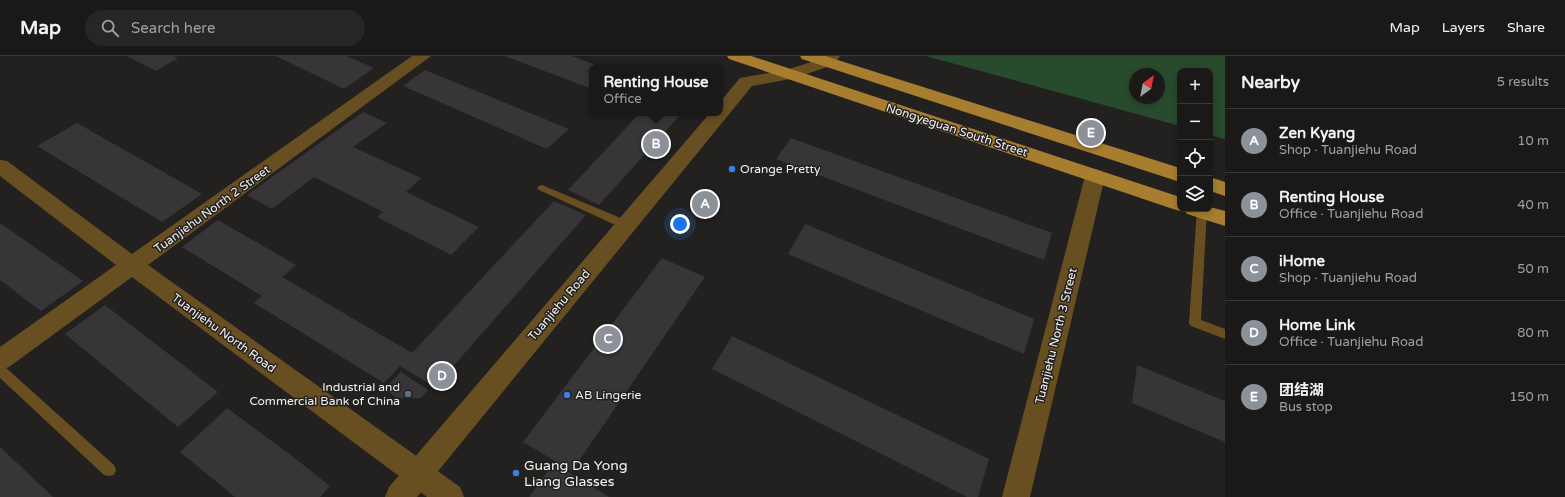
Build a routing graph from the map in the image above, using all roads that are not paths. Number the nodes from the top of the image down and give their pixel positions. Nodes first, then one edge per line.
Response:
1 (423, 56) edge
2 (735, 56) edge
3 (807, 56) edge
4 (829, 59) edge
5 (789, 74) junction
6 (723, 109) edge
7 (717, 116) edge
8 (0, 166) edge
9 (1177, 174) edge
10 (1095, 176) junction
11 (1213, 185) edge
12 (542, 188) dead end
13 (1225, 189) edge
14 (1177, 203) edge
15 (1199, 212) edge
16 (1205, 212) edge
17 (1225, 219) edge
18 (626, 225) junction
19 (133, 266) junction
20 (1225, 334) edge
21 (0, 360) edge
22 (0, 370) edge
23 (109, 470) dead end
24 (418, 474) junction
25 (399, 497) edge
26 (450, 497) edge
27 (1016, 497) edge

1 - 19 street, Tuanjiehu North 2 Street
2 - 5 main road, Nongyeguan South Street
3 - 4 main road, Nongyeguan South Street
3 - 5 street
4 - 5 street, Tuanjiehu Road
4 - 9 main road, Nongyeguan South Street
5 - 6 street, Tuanjiehu Road
5 - 10 main road, Nongyeguan South Street
7 - 18 street, Tuanjiehu Road
8 - 19 street, Tuanjiehu North Road
10 - 14 main road, Nongyeguan South Street
10 - 27 street, Tuanjiehu North 3 Street
11 - 13 main road
12 - 18 lane
15 - 20 lane
16 - 17 main road
18 - 24 street, Tuanjiehu Road
19 - 21 street, Tuanjiehu North 2 Street
19 - 24 street, Tuanjiehu North Road
22 - 23 lane
24 - 25 street, Tuanjiehu Road
24 - 26 street, Tuanjiehu North Road

